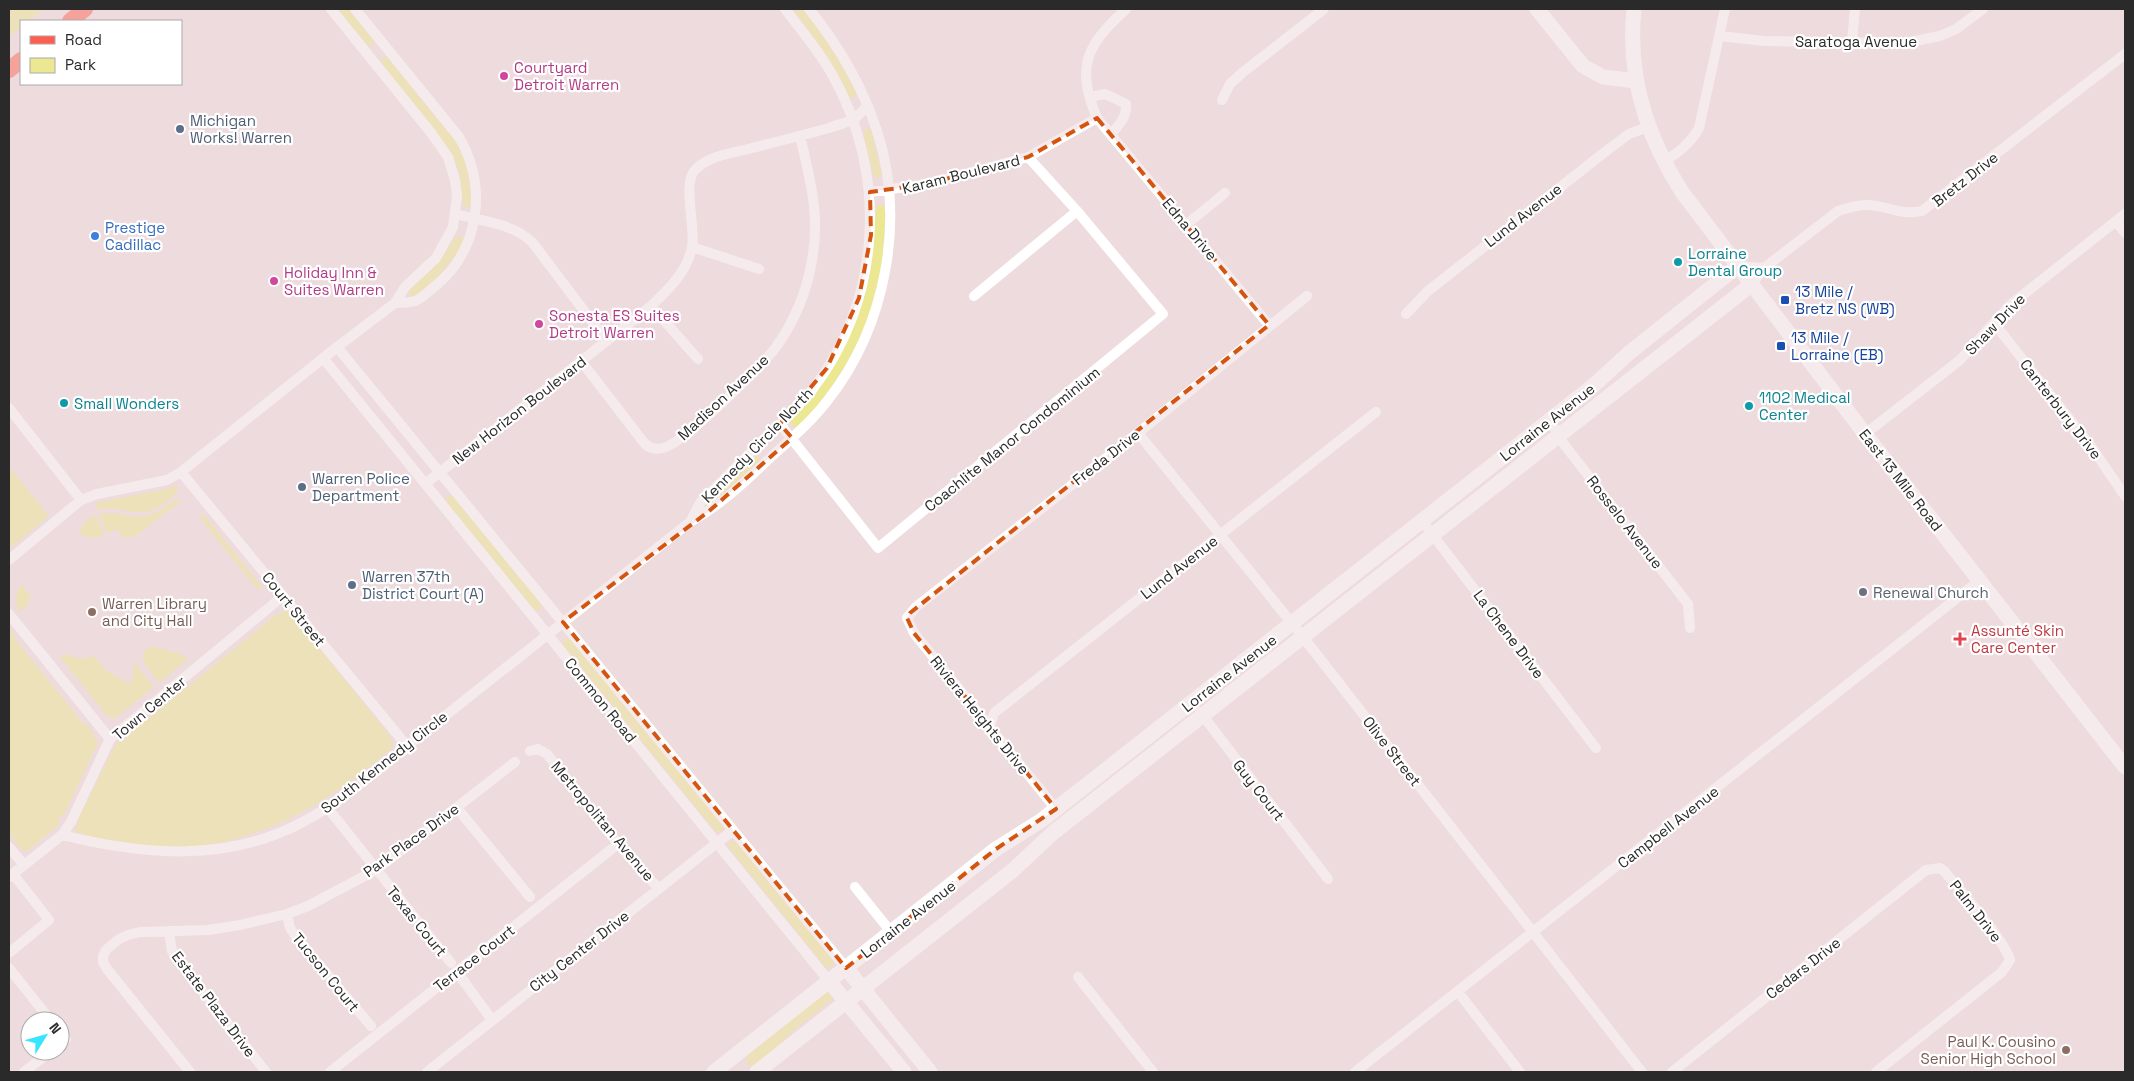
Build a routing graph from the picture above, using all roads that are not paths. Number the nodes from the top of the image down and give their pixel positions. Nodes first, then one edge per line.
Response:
1 (85, 9) edge
2 (331, 9) edge
3 (355, 9) edge
4 (785, 9) edge
5 (810, 9) edge
6 (1126, 9) edge
7 (1324, 9) edge
8 (1537, 9) edge
9 (1634, 9) edge
10 (1725, 9) edge
11 (1855, 9) edge
12 (1983, 9) edge
13 (71, 20) edge
14 (1720, 36) junction
15 (1852, 42) junction
16 (2125, 54) edge
17 (20, 61) edge
18 (9, 70) edge
19 (1636, 81) junction
20 (1090, 97) junction
21 (1222, 100) dead end
22 (868, 106) junction
23 (1097, 118) junction
24 (853, 120) junction
25 (1648, 127) junction
26 (1111, 134) junction
27 (800, 136) junction
28 (1028, 157) junction
29 (1663, 162) junction
30 (888, 191) junction
31 (870, 192) junction
32 (1225, 193) dead end
33 (1077, 211) junction
34 (456, 214) junction
35 (2125, 214) edge
36 (474, 219) junction
37 (2116, 221) junction
38 (1186, 224) junction
39 (2125, 232) edge
40 (692, 247) junction
41 (1738, 266) junction
42 (1764, 268) junction
43 (758, 269) dead end
44 (1752, 284) junction
45 (974, 296) dead end
46 (1307, 296) dead end
47 (395, 303) junction
48 (651, 306) junction
49 (1406, 314) dead end
50 (1994, 323) junction
51 (1269, 325) junction
52 (607, 341) junction
53 (1641, 343) junction
54 (337, 347) junction
55 (324, 358) junction
56 (698, 359) dead end
57 (1655, 360) junction
58 (581, 361) junction
59 (9, 408) edge
60 (1376, 412) dead end
61 (1548, 421) junction
62 (780, 424) junction
63 (1138, 433) junction
64 (1865, 434) junction
65 (1560, 435) junction
66 (792, 438) junction
67 (181, 472) junction
68 (439, 473) junction
69 (425, 484) junction
70 (2125, 496) edge
71 (81, 500) junction
72 (1422, 521) junction
73 (690, 522) junction
74 (1220, 535) junction
75 (1433, 535) junction
76 (9, 560) edge
77 (1980, 580) junction
78 (283, 596) junction
79 (9, 614) edge
80 (907, 618) joint
81 (563, 622) junction
82 (1292, 623) junction
83 (1690, 628) dead end
84 (548, 634) junction
85 (1303, 638) junction
86 (1191, 702) junction
87 (1203, 716) junction
88 (990, 727) junction
89 (110, 739) junction
90 (407, 746) junction
91 (1596, 748) dead end
92 (530, 751) dead end
93 (515, 762) dead end
94 (2125, 767) edge
95 (328, 808) junction
96 (457, 808) junction
97 (1056, 809) junction
98 (732, 831) junction
99 (62, 834) junction
100 (717, 843) junction
101 (618, 844) junction
102 (9, 847) edge
103 (996, 850) junction
104 (24, 865) junction
105 (1936, 868) joint
106 (376, 870) junction
107 (1012, 871) junction
108 (11, 876) edge
109 (1328, 879) dead end
110 (855, 887) dead end
111 (659, 889) junction
112 (530, 897) dead end
113 (287, 914) junction
114 (168, 932) junction
115 (891, 932) junction
116 (1533, 932) junction
117 (9, 953) edge
118 (9, 968) edge
119 (454, 968) junction
120 (846, 968) junction
121 (1078, 977) dead end
122 (829, 982) junction
123 (862, 989) junction
124 (1458, 992) junction
125 (846, 1002) junction
126 (43, 1011) edge
127 (492, 1020) junction
128 (371, 1026) dead end
129 (895, 1030) junction
130 (879, 1042) junction
131 (38, 1061) edge
132 (24, 1072) edge
133 (190, 1072) edge
134 (266, 1072) edge
135 (330, 1072) edge
136 (426, 1072) edge
137 (714, 1072) edge
138 (757, 1072) edge
139 (904, 1072) edge
140 (930, 1072) edge
141 (1153, 1072) edge
142 (1355, 1072) edge
143 (1520, 1072) edge
144 (1642, 1072) edge
145 (1672, 1072) edge
146 (1876, 1072) edge

1 - 13 main road
2 - 34 street
3 - 36 street
4 - 24 street, Kennedy Circle North
5 - 22 street, Kennedy Circle North
6 - 20 street
7 - 21 street
8 - 19 street
9 - 19 street, East 13 Mile Road
10 - 14 street
11 - 15 street
12 - 15 street, Saratoga Avenue
14 - 15 street, Saratoga Avenue
14 - 29 street
16 - 42 street, Bretz Drive
17 - 18 main road
19 - 25 street, East 13 Mile Road
20 - 23 street
20 - 26 street
22 - 24 street, New Horizon Boulevard
22 - 30 street, Kennedy Circle North
23 - 26 street, Edna Drive
23 - 28 street, Karam Boulevard
24 - 27 street, New Horizon Boulevard
24 - 31 street, Kennedy Circle North
25 - 29 street, East 13 Mile Road
25 - 49 street, Lund Avenue
26 - 38 street, Edna Drive
27 - 40 street, New Horizon Boulevard
27 - 58 street, Madison Avenue
28 - 30 street, Karam Boulevard
28 - 33 street, Coachlite Manor Condominium
29 - 41 street, East 13 Mile Road
30 - 31 street, Karam Boulevard
30 - 66 street, Kennedy Circle North
31 - 62 street, Kennedy Circle North
32 - 38 street
33 - 45 street
33 - 66 street, Coachlite Manor Condominium
34 - 36 street
34 - 47 street
35 - 37 street, Shaw Drive
36 - 47 street
36 - 52 street
37 - 39 street
37 - 50 street, Shaw Drive
38 - 51 street, Edna Drive
40 - 43 street
40 - 48 street, New Horizon Boulevard
41 - 42 street
41 - 44 street, East 13 Mile Road
41 - 53 street, Lorraine Avenue
42 - 44 street, Bretz Drive
44 - 57 street, Lorraine Avenue
44 - 64 street, East 13 Mile Road
46 - 51 street, Freda Drive
47 - 54 street
48 - 52 street, New Horizon Boulevard
48 - 56 street
50 - 64 street, Shaw Drive
50 - 70 street, Canterbury Drive
51 - 63 street, Freda Drive
52 - 58 street, New Horizon Boulevard
53 - 57 street
53 - 61 street, Lorraine Avenue
54 - 55 street
54 - 68 street, Common Road
55 - 67 street
55 - 69 street, Common Road
57 - 65 street, Lorraine Avenue
58 - 68 street, New Horizon Boulevard
59 - 71 street
60 - 74 street, Lund Avenue
61 - 65 street, Rosselo Avenue
61 - 72 street, Lorraine Avenue
62 - 66 street, Coachlite Manor Condominium
62 - 73 street, Kennedy Circle North
63 - 74 street, Olive Street
63 - 80 street, Freda Drive
64 - 77 street, East 13 Mile Road
65 - 75 street, Lorraine Avenue
65 - 83 street, Rosselo Avenue
66 - 73 street, Kennedy Circle North
67 - 71 street
67 - 78 street, Court Street
68 - 69 street, New Horizon Boulevard
68 - 81 street, Common Road
69 - 84 street, Common Road
71 - 76 street
72 - 75 street, La Chene Drive
72 - 82 street, Lorraine Avenue
73 - 81 street, Kennedy Circle North
74 - 82 street, Olive Street
74 - 88 street, Lund Avenue
75 - 85 street, Lorraine Avenue
75 - 91 street, La Chene Drive
77 - 94 street, East 13 Mile Road
77 - 116 street, Campbell Avenue
78 - 89 street, Town Center
78 - 90 street, Court Street
79 - 89 street
80 - 88 street, Riviera Heights Drive
81 - 84 street, South Kennedy Circle
81 - 98 street, Common Road
82 - 85 street, Olive Street
82 - 86 street, Lorraine Avenue
84 - 90 street, South Kennedy Circle
84 - 100 street, Common Road
85 - 87 street, Lorraine Avenue
85 - 116 street, Olive Street
86 - 87 street, Guy Court
86 - 97 street, Lorraine Avenue
87 - 107 street, Lorraine Avenue
87 - 109 street, Guy Court
88 - 97 street, Riviera Heights Drive
89 - 99 street, Town Center
90 - 95 street, South Kennedy Circle
92 - 101 street, Metropolitan Avenue
93 - 96 street, Park Place Drive
95 - 99 street, South Kennedy Circle
95 - 106 street, Texas Court
96 - 106 street, Park Place Drive
96 - 112 street
97 - 103 street, Lorraine Avenue
98 - 100 street, City Center Drive
98 - 120 street, Common Road
99 - 104 street, Town Center
100 - 111 street, City Center Drive
100 - 122 street, Common Road
101 - 111 street, Metropolitan Avenue
101 - 119 street, Terrace Court
102 - 104 street
103 - 107 street
103 - 115 street, Lorraine Avenue
104 - 108 street, Town Center
105 - 145 street, Cedars Drive
105 - 146 street, Palm Drive
106 - 113 street, Park Place Drive
106 - 119 street, Texas Court
107 - 123 street, Lorraine Avenue
108 - 117 street
110 - 115 street
111 - 127 street, City Center Drive
113 - 114 street, Park Place Drive
113 - 128 street, Tucson Court
114 - 133 street, Park Place Drive
114 - 134 street, Estate Plaza Drive
115 - 120 street, Lorraine Avenue
116 - 124 street, Campbell Avenue
116 - 144 street, Olive Street
118 - 126 street
119 - 127 street, Texas Court
119 - 135 street, Terrace Court
120 - 122 street, Lorraine Avenue
120 - 123 street, Common Road
121 - 141 street
122 - 125 street, Common Road
122 - 137 street, Lorraine Avenue
123 - 125 street, Lorraine Avenue
123 - 129 street, Common Road
124 - 142 street, Campbell Avenue
124 - 143 street
125 - 130 street, Common Road
125 - 138 street, Lorraine Avenue
127 - 136 street, City Center Drive
129 - 130 street
129 - 140 street, Common Road
130 - 139 street, Common Road
131 - 132 street

